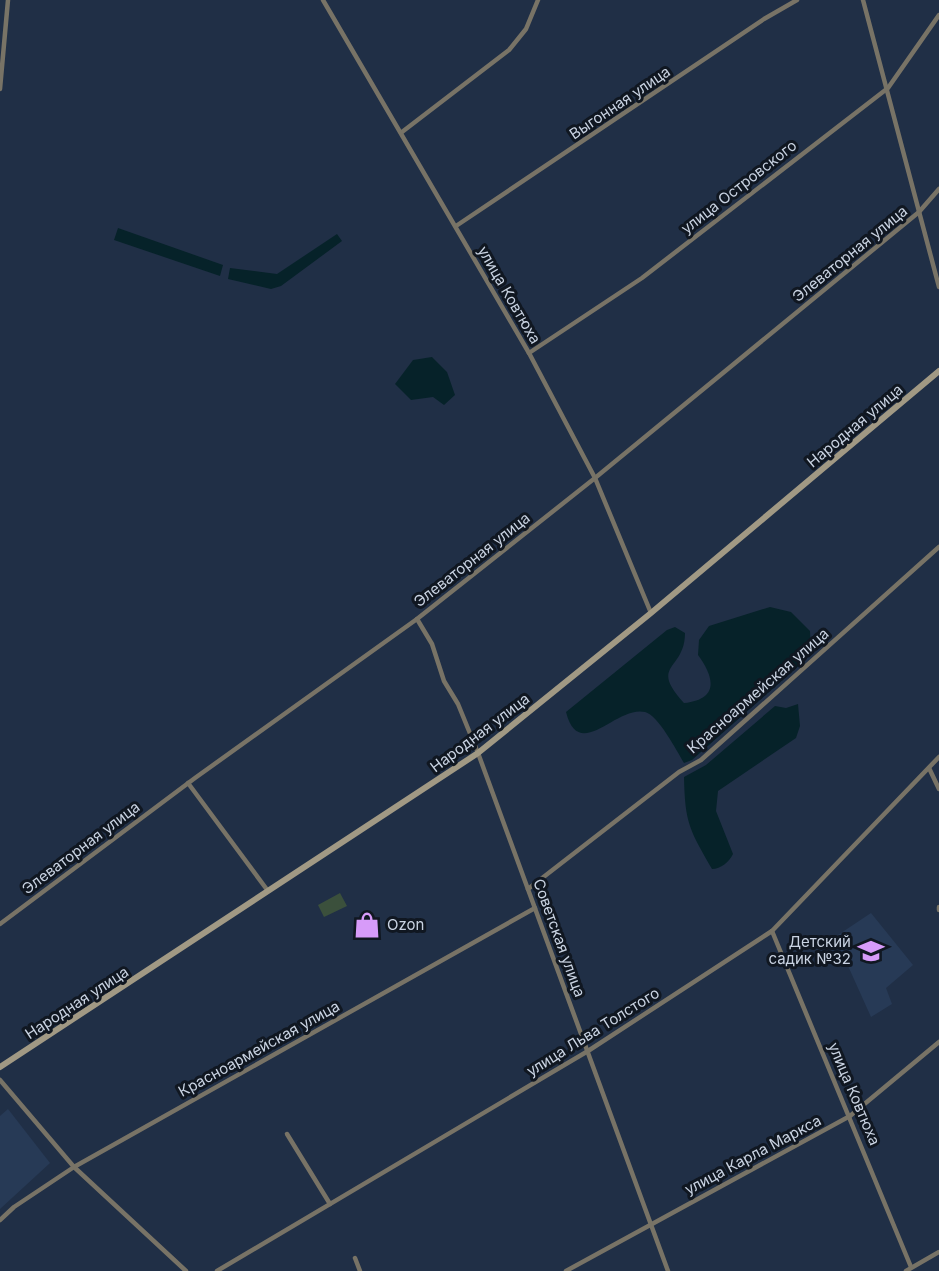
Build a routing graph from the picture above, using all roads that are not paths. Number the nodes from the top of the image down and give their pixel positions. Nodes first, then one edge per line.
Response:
1 (8, 0) edge
2 (323, 0) edge
3 (538, 0) edge
4 (796, 0) edge
5 (863, 0) edge
6 (939, 15) edge
7 (2, 31) edge
8 (888, 88) junction
9 (0, 89) edge
10 (402, 132) junction
11 (939, 189) edge
12 (919, 212) junction
13 (456, 226) junction
14 (939, 287) edge
15 (529, 353) junction
16 (939, 371) edge
17 (595, 478) junction
18 (939, 547) edge
19 (651, 613) junction
20 (417, 619) junction
21 (478, 753) junction
22 (939, 757) edge
23 (928, 768) junction
24 (188, 783) junction
25 (939, 789) edge
26 (528, 889) junction
27 (268, 891) junction
28 (535, 908) junction
29 (0, 924) edge
30 (772, 931) junction
31 (939, 1042) edge
32 (588, 1051) junction
33 (0, 1067) edge
34 (0, 1080) edge
35 (850, 1116) junction
36 (287, 1134) dead end
37 (74, 1167) junction
38 (330, 1204) junction
39 (0, 1220) edge
40 (651, 1224) junction
41 (939, 1252) edge
42 (355, 1258) dead end
43 (909, 1269) edge
44 (186, 1271) edge
45 (217, 1271) edge
46 (360, 1271) edge
47 (566, 1271) edge
48 (668, 1271) edge

1 - 7 street
2 - 10 street, улица Ковтюха
3 - 10 street
4 - 13 street, Выгонная улица
5 - 8 street
6 - 8 street, улица Островского
7 - 9 street
8 - 12 street
8 - 15 street, улица Островского
10 - 13 street, улица Ковтюха
11 - 12 street, Элеваторная улица
12 - 14 street
12 - 17 street, Элеваторная улица
13 - 15 street, улица Ковтюха
15 - 17 street, улица Ковтюха
16 - 19 main road, Народная улица
17 - 19 street, улица Ковтюха
17 - 20 street, Элеваторная улица
18 - 26 street, Красноармейская улица
19 - 21 main road, Народная улица
20 - 21 street, Советская улица
20 - 24 street, Элеваторная улица
21 - 26 street, Советская улица
21 - 27 main road, Народная улица
22 - 23 street, улица Льва Толстого
23 - 25 street
23 - 30 street, улица Льва Толстого
24 - 27 street
24 - 29 street, Элеваторная улица
26 - 28 street, Советская улица
27 - 33 main road, Народная улица
28 - 32 street, Советская улица
28 - 37 street, Красноармейская улица
30 - 32 street, улица Льва Толстого
30 - 35 street, улица Ковтюха
31 - 35 street, улица Карла Маркса
32 - 38 street, улица Льва Толстого
32 - 40 street, Советская улица
34 - 37 street
35 - 40 street, улица Карла Маркса
35 - 43 street, улица Ковтюха
36 - 38 street
37 - 39 street, Красноармейская улица
37 - 44 street
38 - 45 street, улица Льва Толстого
40 - 47 street, улица Карла Маркса
40 - 48 street, Советская улица
41 - 43 street
42 - 46 street

